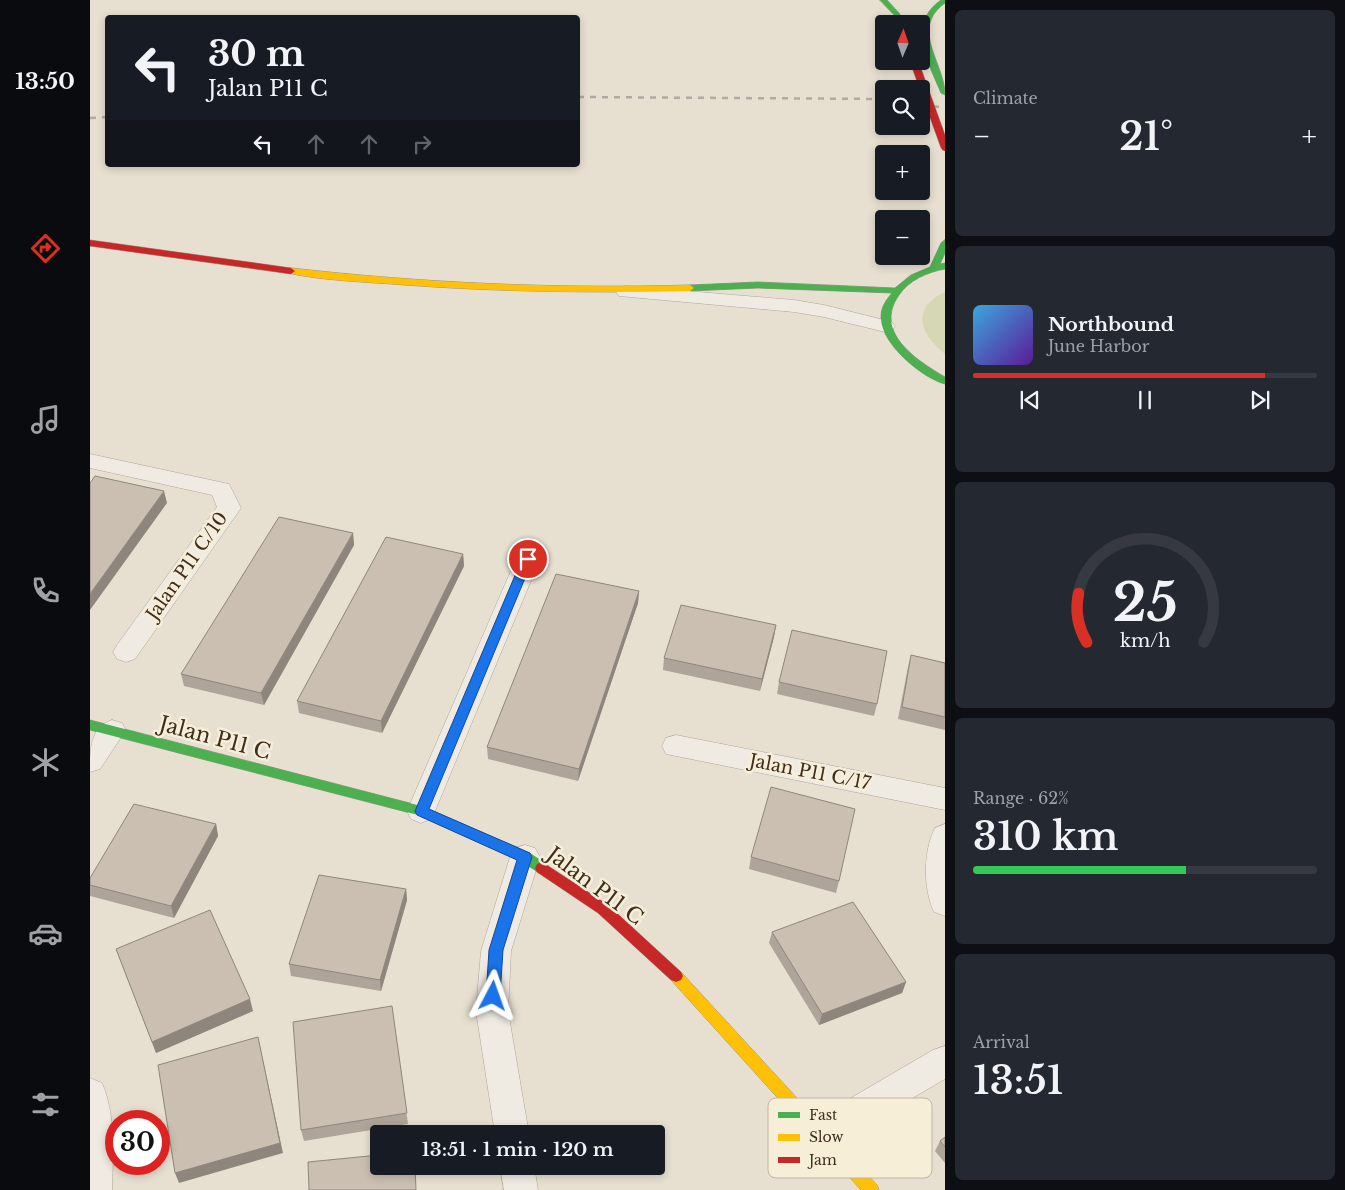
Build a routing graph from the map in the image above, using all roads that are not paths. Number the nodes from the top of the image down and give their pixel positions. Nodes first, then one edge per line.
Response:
1 (883, 0) edge
2 (945, 0) edge
3 (898, 15) edge
4 (917, 70) edge
5 (945, 93) edge
6 (945, 147) edge
7 (90, 243) edge
8 (945, 243) edge
9 (940, 267) edge
10 (894, 290) junction
11 (612, 291) junction
12 (885, 326) junction
13 (945, 381) edge
14 (90, 461) edge
15 (528, 559) dead end
16 (126, 652) dead end
17 (101, 728) edge
18 (676, 746) dead end
19 (90, 761) edge
20 (945, 799) edge
21 (421, 811) junction
22 (945, 836) edge
23 (525, 857) junction
24 (945, 903) edge
25 (945, 1061) edge
26 (90, 1094) edge
27 (787, 1098) edge
28 (882, 1098) edge
29 (511, 1125) edge
30 (519, 1175) edge
31 (860, 1178) edge
32 (95, 1190) edge
33 (521, 1190) edge
34 (871, 1190) edge

1 - 3 street
2 - 5 street
4 - 6 street, bridge
7 - 11 street
8 - 9 street
9 - 10 street
10 - 11 street
10 - 12 street
11 - 12 street
12 - 13 street
14 - 16 street, Jalan P11 C/10
15 - 21 street
17 - 19 street
17 - 21 street, Jalan P11 C
18 - 20 street, Jalan P11 C/17
21 - 23 street, Jalan P11 C
22 - 24 street
23 - 27 street, Jalan P11 C
23 - 29 street
25 - 28 street
26 - 32 street
30 - 33 street
31 - 34 street, Jalan P11 C

